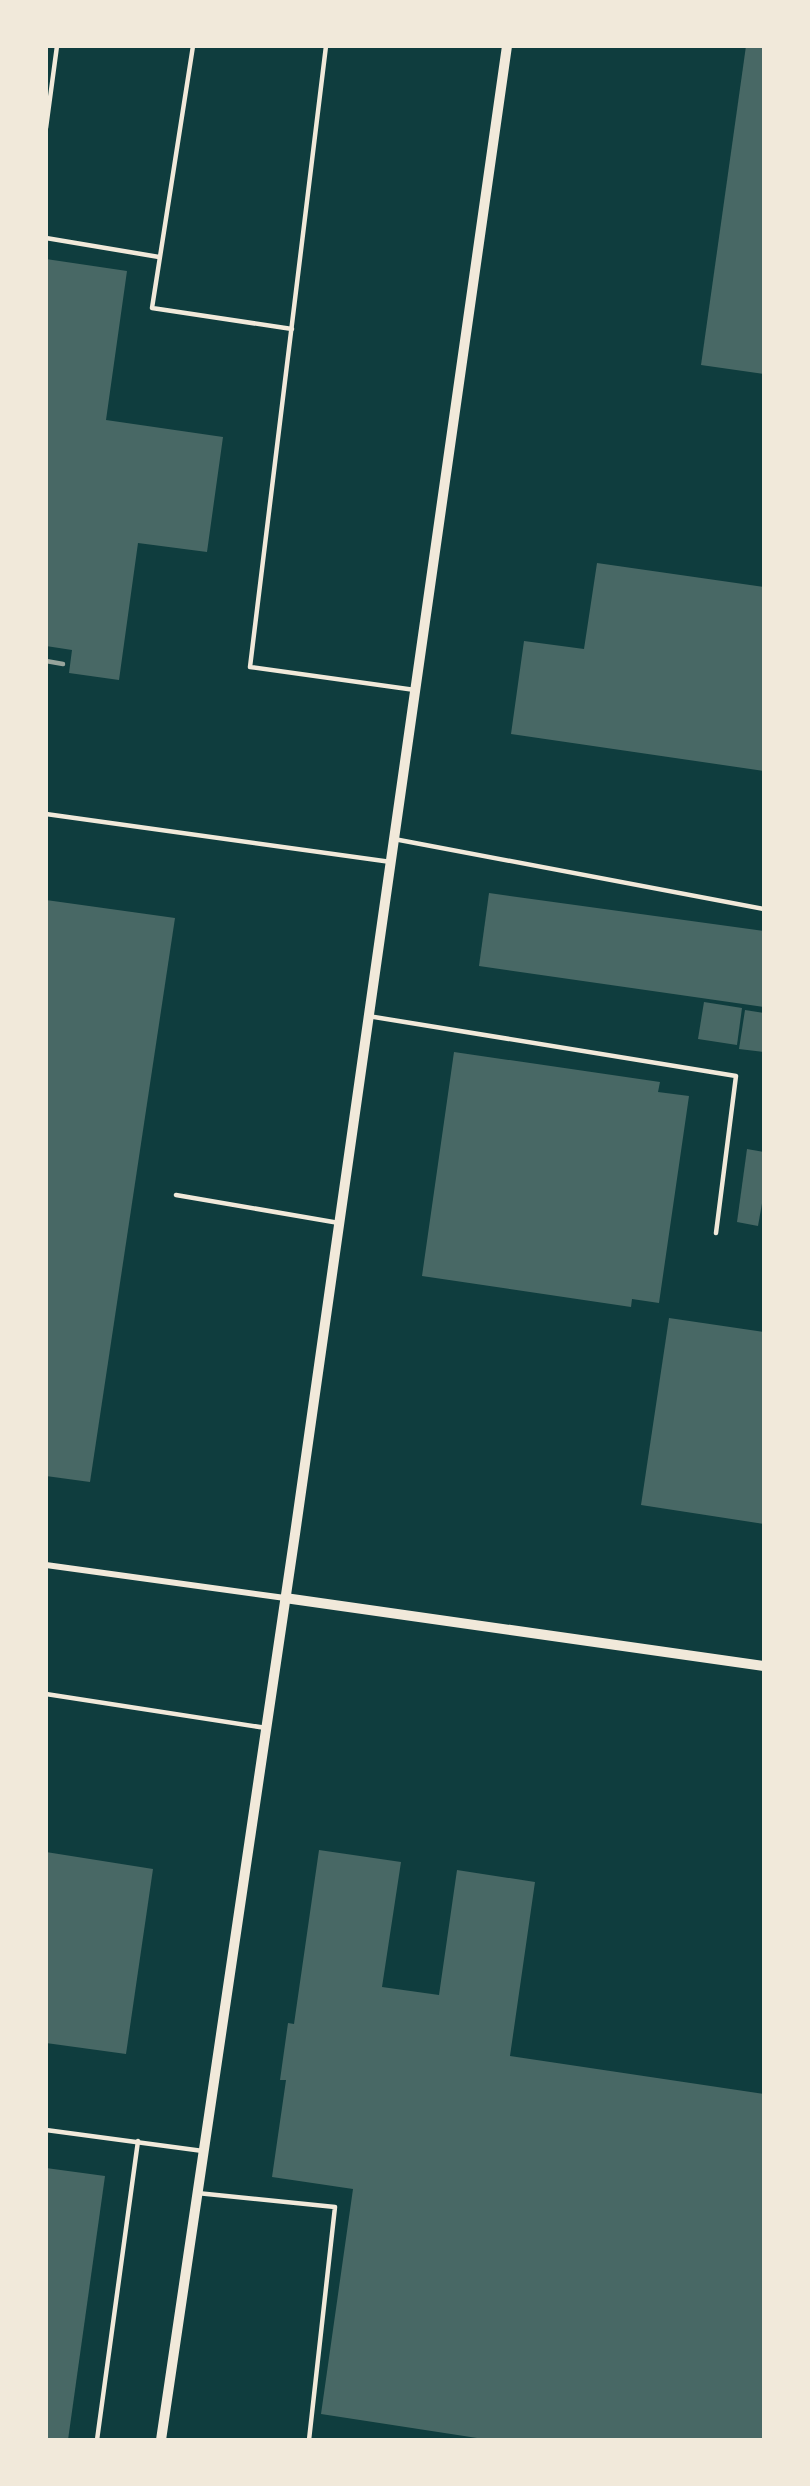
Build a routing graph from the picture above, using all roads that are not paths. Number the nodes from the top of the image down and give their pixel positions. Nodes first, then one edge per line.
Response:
1 (57, 46) edge
2 (193, 46) edge
3 (326, 46) edge
4 (507, 46) edge
5 (46, 128) edge
6 (46, 238) edge
7 (159, 257) junction
8 (292, 329) junction
9 (415, 690) junction
10 (46, 814) edge
11 (394, 839) junction
12 (391, 861) junction
13 (764, 909) edge
14 (368, 1016) junction
15 (176, 1195) dead end
16 (339, 1223) junction
17 (716, 1233) dead end
18 (46, 1565) edge
19 (285, 1598) junction
20 (764, 1666) edge
21 (46, 1694) edge
22 (266, 1728) junction
23 (46, 2130) edge
24 (138, 2142) junction
25 (203, 2151) junction
26 (197, 2193) junction
27 (97, 2439) edge
28 (161, 2439) edge
29 (309, 2439) edge

1 - 5 lane
2 - 7 lane
3 - 8 lane
4 - 9 street
6 - 7 lane
7 - 8 lane
8 - 9 lane
9 - 11 street
10 - 12 lane
11 - 12 street
11 - 13 lane
12 - 14 street
14 - 16 street
14 - 17 lane
15 - 16 lane
16 - 19 street
18 - 19 street
19 - 20 street
19 - 22 street
21 - 22 lane
22 - 25 street
23 - 24 lane
24 - 25 lane
24 - 27 lane
25 - 26 street
26 - 28 street
26 - 29 lane

